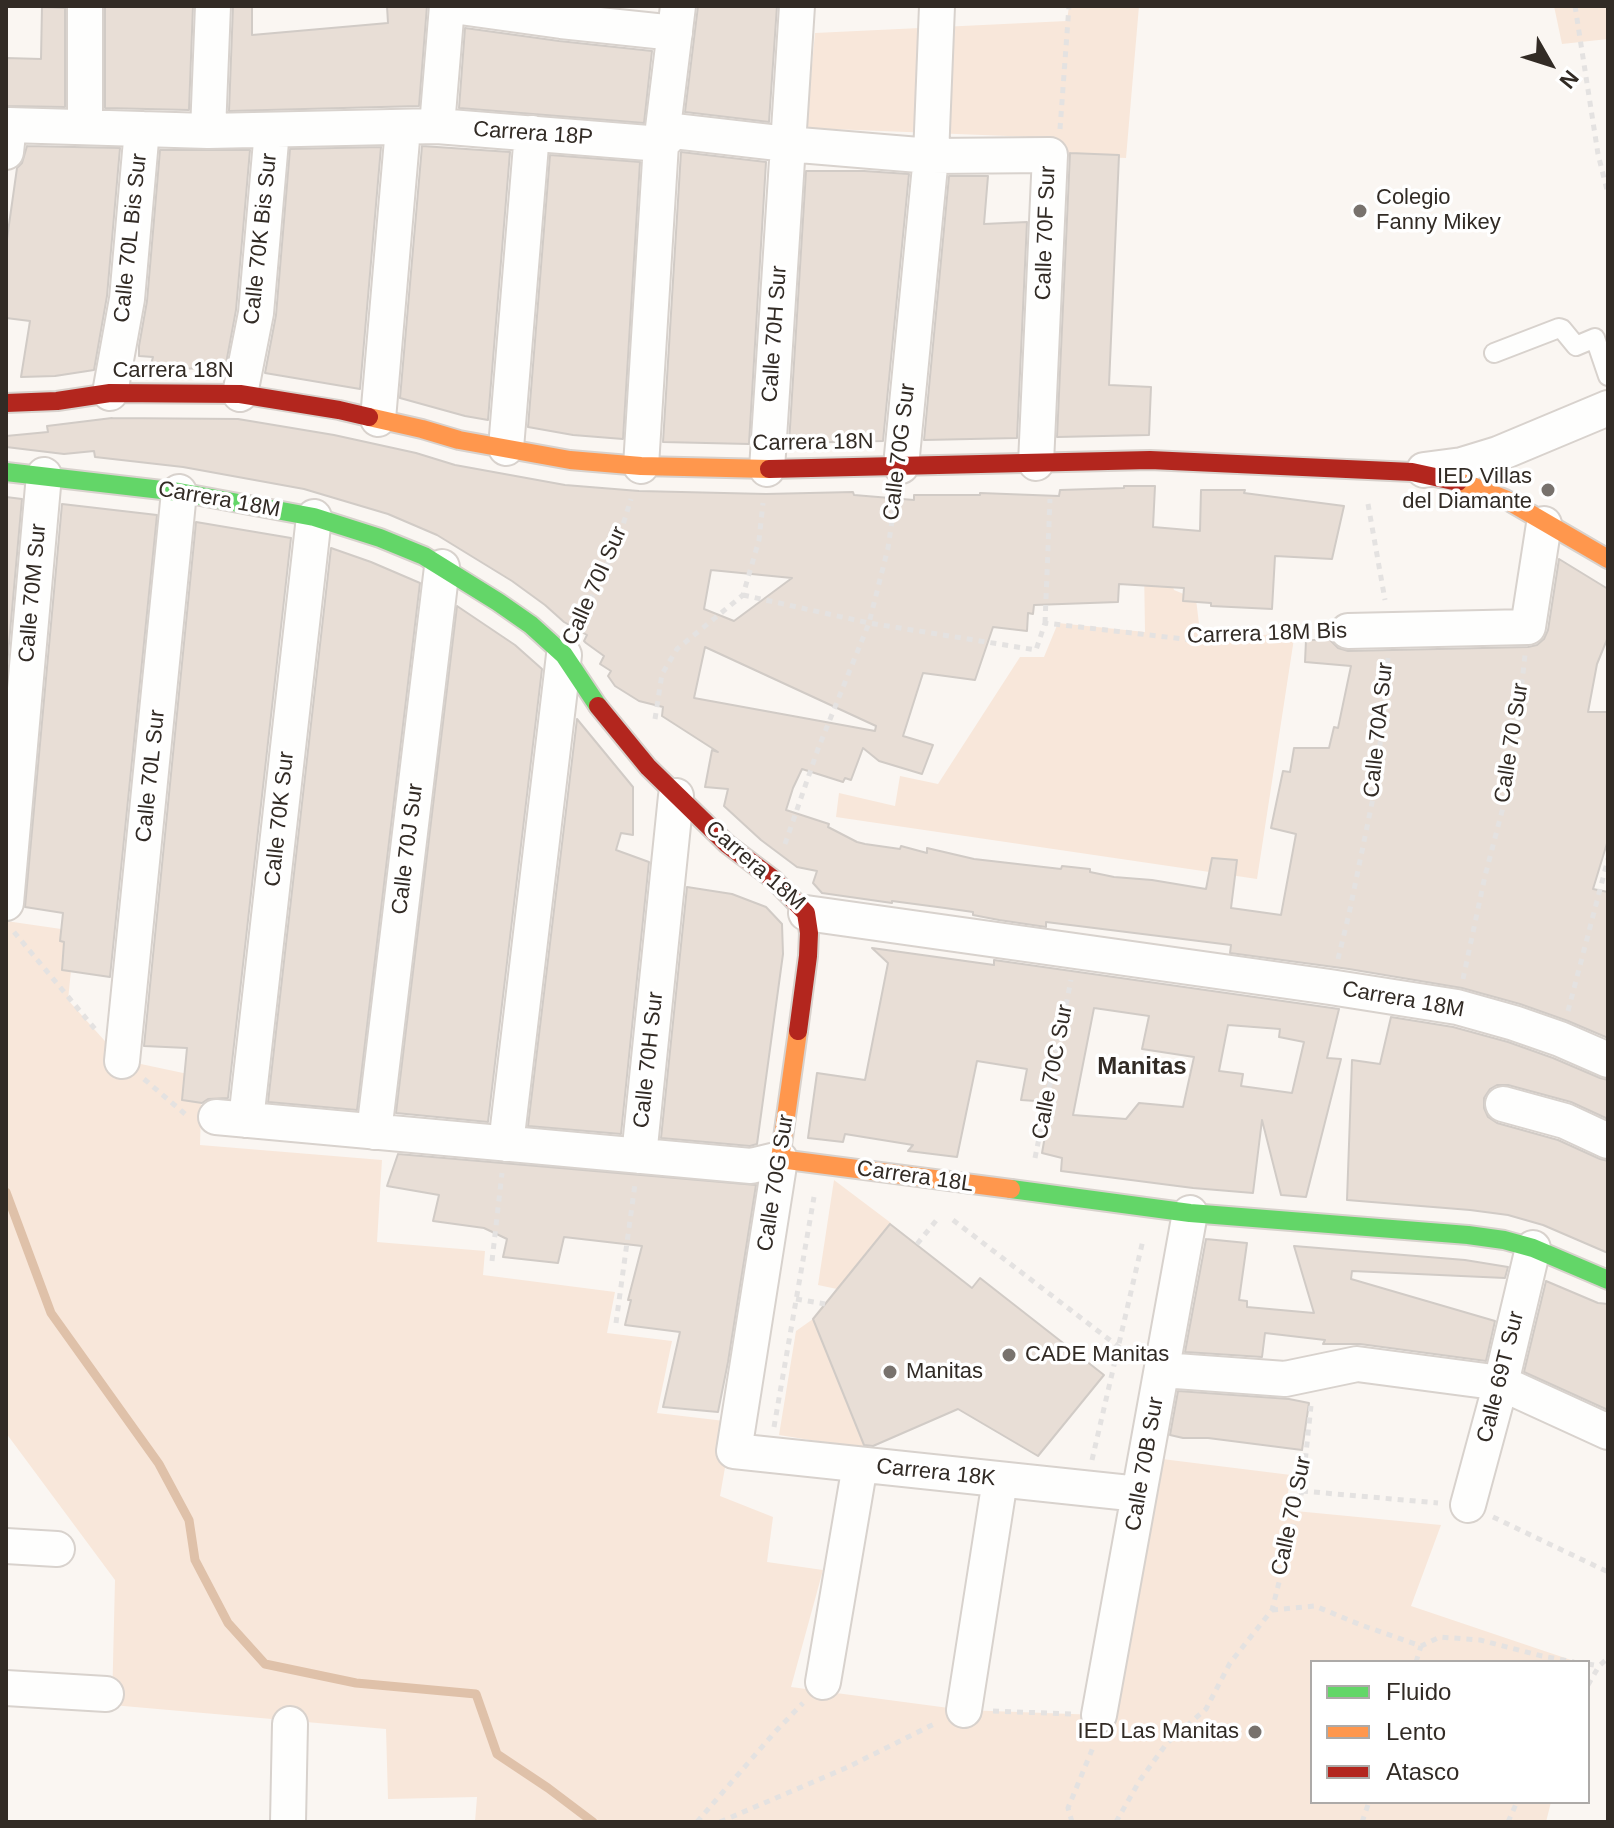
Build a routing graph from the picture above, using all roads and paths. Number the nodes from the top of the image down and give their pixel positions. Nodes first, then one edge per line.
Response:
1 (85, 6) edge
2 (213, 6) edge
3 (447, 6) edge
4 (453, 6) edge
5 (797, 6) edge
6 (937, 6) edge
7 (1069, 6) edge
8 (1575, 6) edge
9 (562, 13) edge
10 (677, 20) edge
11 (85, 126) junction
12 (437, 126) junction
13 (403, 128) junction
14 (142, 129) junction
15 (272, 130) junction
16 (208, 131) junction
17 (532, 133) junction
18 (8, 138) edge
19 (661, 144) junction
20 (787, 144) junction
21 (1050, 155) junction
22 (931, 156) junction
23 (1608, 194) edge
24 (1494, 353) dead end
25 (1608, 376) edge
26 (110, 393) junction
27 (240, 394) junction
28 (6, 403) edge
29 (1608, 408) edge
30 (378, 419) junction
31 (506, 448) junction
32 (1044, 463) junction
33 (641, 466) junction
34 (901, 466) junction
35 (767, 469) junction
36 (1362, 471) junction
37 (6, 472) edge
38 (1412, 472) junction
39 (44, 475) junction
40 (179, 492) junction
41 (314, 517) junction
42 (1544, 524) junction
43 (1608, 559) edge
44 (442, 567) junction
45 (743, 595) junction
46 (869, 623) junction
47 (1045, 623) junction
48 (1528, 627) junction
49 (1390, 630) junction
50 (1348, 631) joint
51 (564, 655) junction
52 (648, 767) junction
53 (676, 796) junction
54 (1608, 859) edge
55 (773, 879) junction
56 (6, 903) edge
57 (806, 913) junction
58 (1077, 951) junction
59 (1330, 987) junction
60 (1457, 1007) junction
61 (1560, 1039) junction
62 (1608, 1060) edge
63 (122, 1061) dead end
64 (1503, 1104) dead end
65 (231, 1119) joint
66 (374, 1132) junction
67 (1608, 1141) edge
68 (506, 1144) junction
69 (639, 1156) junction
70 (780, 1159) junction
71 (820, 1164) junction
72 (1029, 1192) junction
73 (1150, 1208) junction
74 (1190, 1213) junction
75 (917, 1244) dead end
76 (1533, 1248) junction
77 (492, 1261) dead end
78 (1608, 1280) edge
79 (616, 1323) dead end
80 (1118, 1347) junction
81 (1162, 1370) junction
82 (1315, 1373) junction
83 (1501, 1383) junction
84 (1608, 1432) edge
85 (734, 1451) joint
86 (770, 1455) junction
87 (860, 1465) junction
88 (1000, 1480) junction
89 (1086, 1489) junction
90 (1139, 1494) junction
91 (1468, 1505) dead end
92 (6, 1546) edge
93 (57, 1549) dead end
94 (1272, 1610) junction
95 (1421, 1646) junction
96 (1608, 1658) edge
97 (1417, 1660) edge
98 (1563, 1660) edge
99 (1590, 1664) edge
100 (1599, 1666) junction
101 (823, 1682) joint
102 (1590, 1682) edge
103 (6, 1688) edge
104 (106, 1694) dead end
105 (964, 1710) junction
106 (1099, 1715) junction
107 (290, 1724) dead end
108 (288, 1822) edge
109 (697, 1822) edge
110 (720, 1822) edge
111 (1072, 1822) edge
112 (1116, 1822) edge

1 - 11 street
2 - 16 street
3 - 12 street
4 - 9 street
5 - 20 street, Calle 70H Sur
6 - 22 street, Calle 70G Sur
7 - 21 path, Calle 70F Sur
8 - 23 path
9 - 10 street
10 - 19 street
11 - 14 street, Carrera 18P
11 - 18 street, Carrera 18P
12 - 13 street, Carrera 18P
12 - 17 street, Carrera 18P
13 - 15 street, Carrera 18P
13 - 30 street
14 - 16 street, Carrera 18P
14 - 26 street, Calle 70L Bis Sur
15 - 16 street, Carrera 18P
15 - 27 street, Calle 70K Bis Sur
17 - 19 street, Carrera 18P
17 - 31 street
19 - 20 street, Carrera 18P
19 - 33 street
20 - 22 street, Carrera 18P
20 - 35 street, Calle 70H Sur
21 - 22 street, Carrera 18P
21 - 32 street, Calle 70F Sur
22 - 34 street, Calle 70G Sur
24 - 25 lane
26 - 27 street, Carrera 18N
26 - 28 street, Carrera 18N
27 - 30 street, Carrera 18N
29 - 38 street
30 - 31 street, Carrera 18N
31 - 33 street, Carrera 18N
32 - 34 street, Carrera 18N
32 - 36 street, Carrera 18N
32 - 47 path
33 - 35 street, Carrera 18N
33 - 51 path, Calle 70I Sur
34 - 35 street, Carrera 18N
34 - 46 path, Calle 70G Sur
35 - 45 path
36 - 38 street, Carrera 18N
36 - 49 path, Calle 70A Sur
37 - 39 street, Carrera 18M
38 - 42 street, Carrera 18N
39 - 40 street, Carrera 18M
39 - 56 street, Calle 70M Sur
40 - 41 street, Carrera 18M
40 - 63 street, Calle 70L Sur
41 - 44 street, Carrera 18M
41 - 65 street, Calle 70K Sur
42 - 43 street, Carrera 18N
42 - 48 street
44 - 51 street, Carrera 18M
44 - 66 street, Calle 70J Sur
45 - 46 path
45 - 52 path
46 - 47 path
46 - 55 path, Calle 70G Sur
47 - 50 path, Carrera 18M Bis
48 - 49 street, Carrera 18M Bis
48 - 60 path, Calle 70 Sur
49 - 50 street, Carrera 18M Bis
49 - 59 path, Calle 70A Sur
51 - 52 street, Carrera 18M
51 - 68 street, Calle 70I Sur
52 - 53 street, Carrera 18M
53 - 55 street, Carrera 18M
53 - 69 street, Calle 70H Sur
54 - 61 path
55 - 57 street, Carrera 18M
57 - 58 street, Carrera 18M
57 - 70 street, Calle 70G Sur
58 - 59 street, Carrera 18M
58 - 72 path, Calle 70C Sur
59 - 60 street, Carrera 18M
60 - 61 street, Carrera 18M
61 - 62 street, Carrera 18M
64 - 67 street
65 - 66 street, Carrera 18L
66 - 68 street, Carrera 18L
68 - 69 street, Carrera 18L
68 - 77 path
69 - 70 street, Carrera 18L
69 - 79 path, Calle 70H Sur
70 - 71 street, Carrera 18L
70 - 85 street, Calle 70G Sur
71 - 72 street, Carrera 18L
71 - 86 path
72 - 73 street, Carrera 18L
73 - 74 street, Carrera 18L
73 - 80 path
74 - 76 street, Carrera 18L
74 - 81 street, Calle 70B Sur
75 - 80 path
76 - 78 street, Carrera 18L
76 - 83 street, Calle 69T Sur
80 - 81 path
80 - 89 path
81 - 82 street
81 - 90 street, Calle 70B Sur
82 - 83 street
82 - 94 path, Calle 70 Sur
83 - 84 street
83 - 91 street, Calle 69T Sur
85 - 86 street, Carrera 18K
86 - 87 street, Carrera 18K
87 - 88 street, Carrera 18K
87 - 101 street
88 - 89 street, Carrera 18K
88 - 105 street
89 - 90 street, Carrera 18K
90 - 106 street, Calle 70B Sur
92 - 93 street
94 - 95 path
94 - 112 path
95 - 97 path
95 - 98 path
96 - 100 path
99 - 100 path
100 - 102 path
101 - 109 path
103 - 104 street
105 - 106 path
105 - 110 path
106 - 111 path
107 - 108 street

